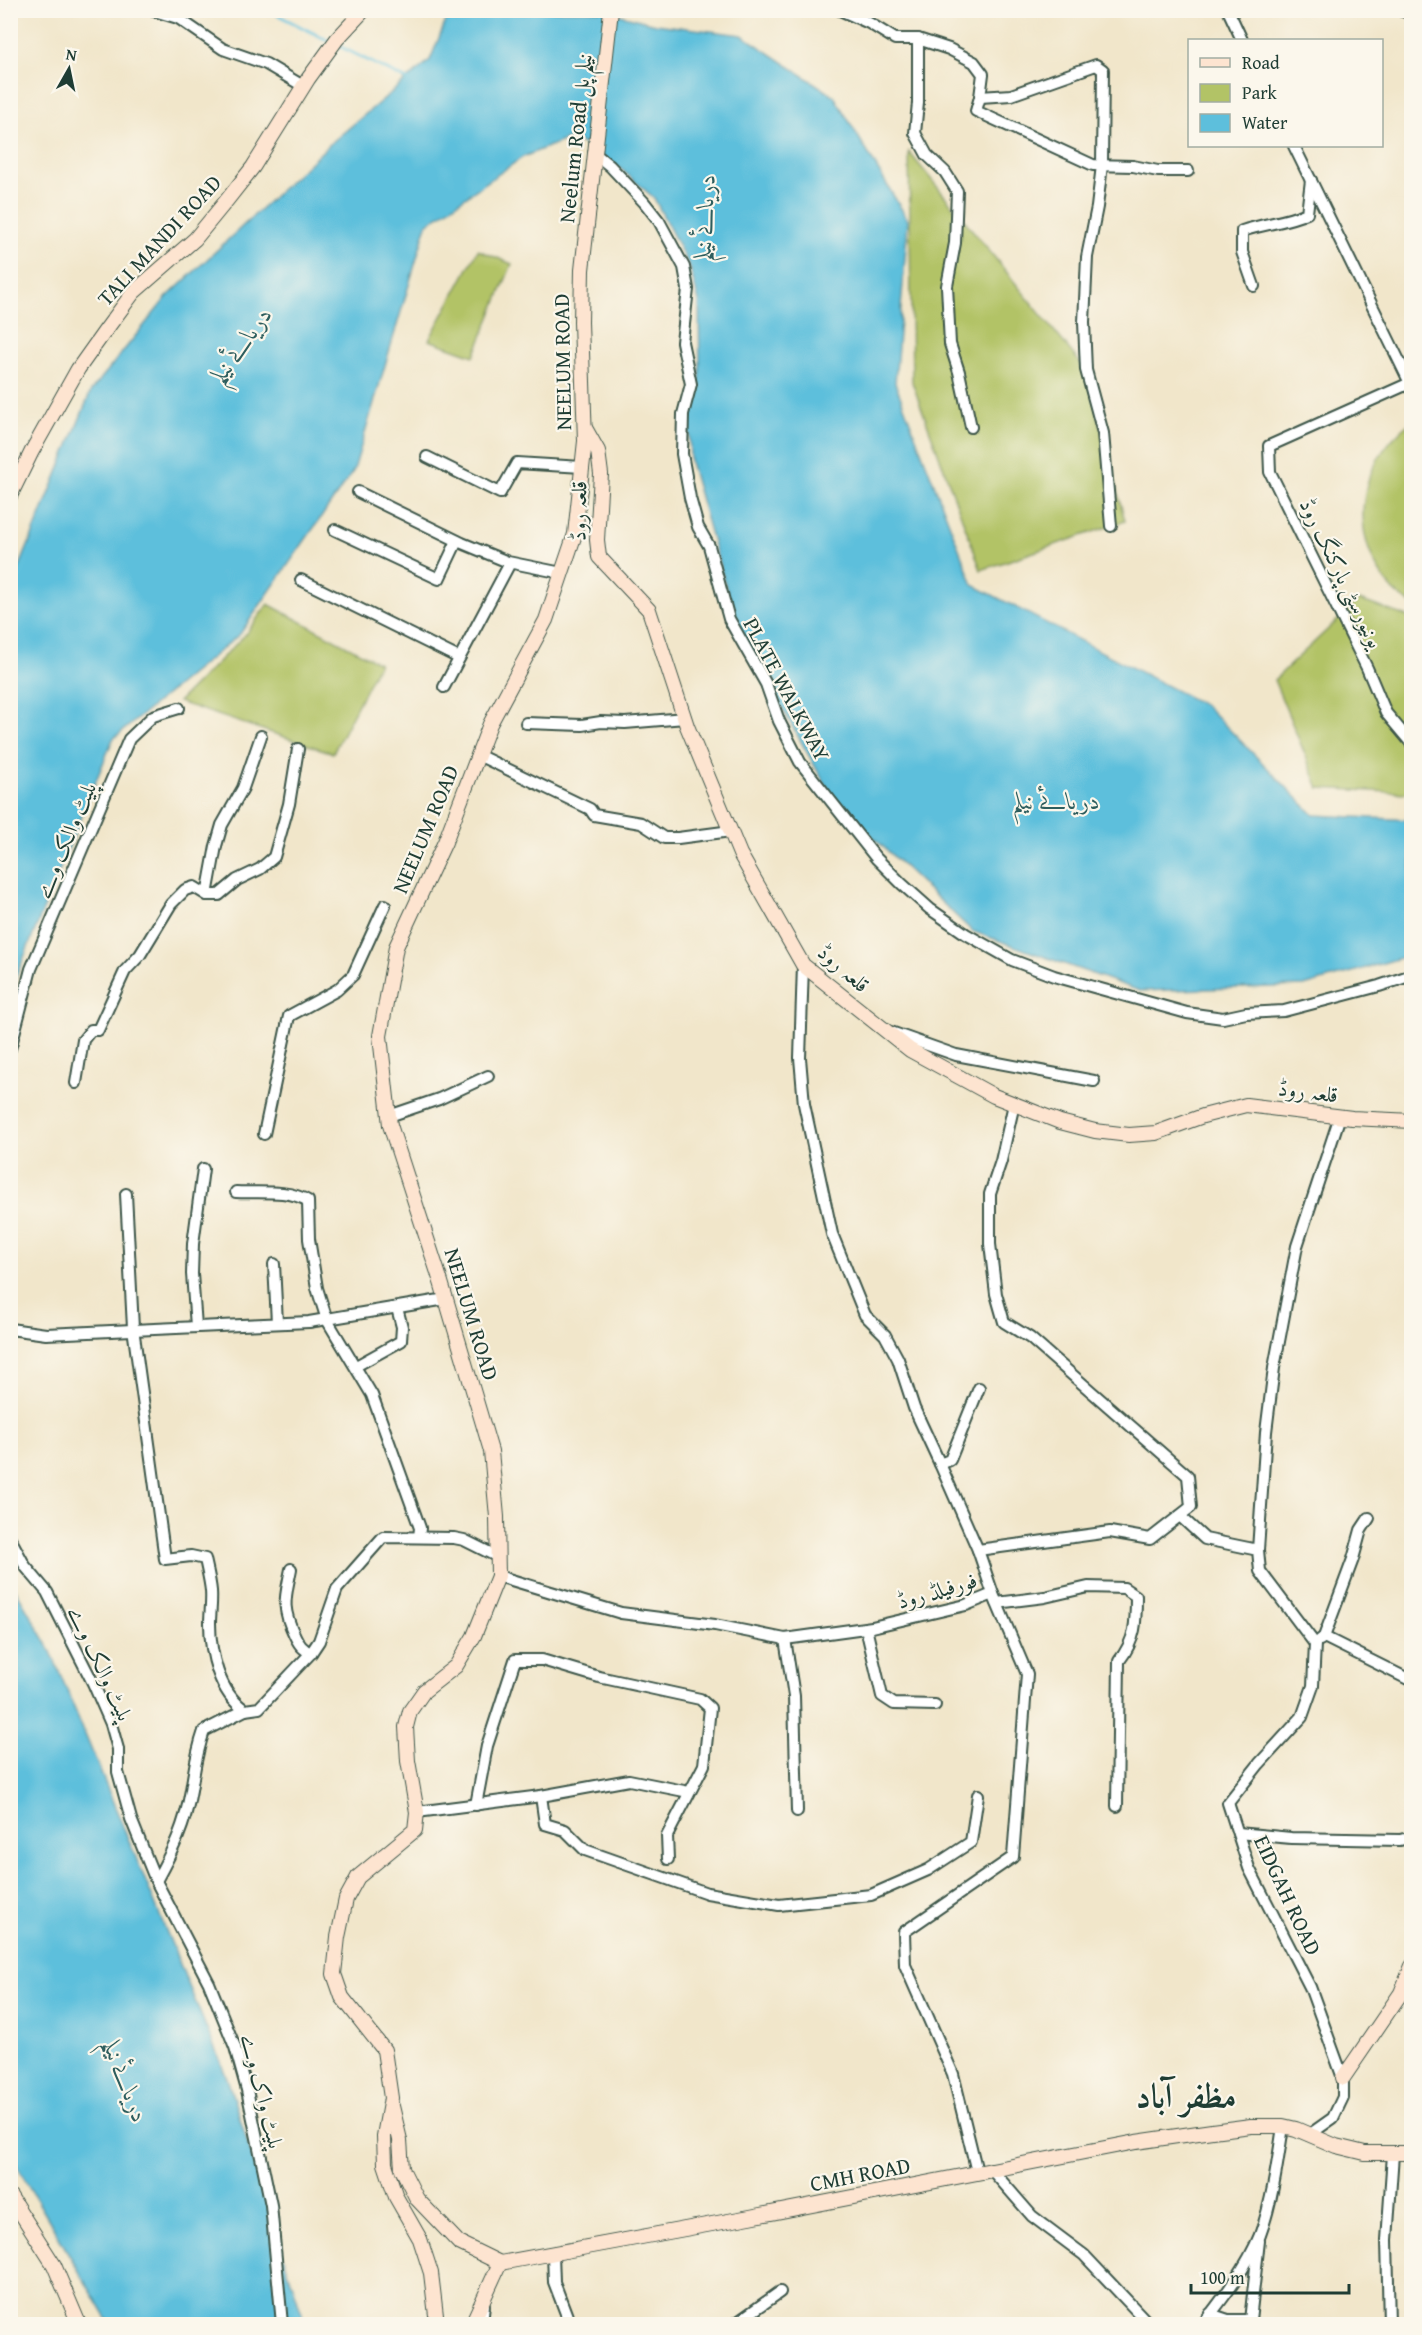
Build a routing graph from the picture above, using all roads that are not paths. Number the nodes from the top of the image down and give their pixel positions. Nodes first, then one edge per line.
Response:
1 (151, 10) edge
2 (364, 10) edge
3 (611, 10) edge
4 (840, 10) edge
5 (1227, 10) edge
6 (1400, 10) edge
7 (1412, 14) edge
8 (918, 39) junction
9 (1242, 39) edge
10 (306, 82) junction
11 (980, 97) junction
12 (1294, 147) edge
13 (594, 153) junction
14 (1102, 165) junction
15 (1188, 171) dead end
16 (1311, 180) junction
17 (582, 270) joint
18 (1254, 286) dead end
19 (584, 426) junction
20 (971, 427) dead end
21 (427, 457) dead end
22 (582, 468) junction
23 (358, 492) dead end
24 (10, 496) edge
25 (1111, 526) dead end
26 (335, 530) dead end
27 (457, 541) junction
28 (510, 563) junction
29 (562, 573) junction
30 (300, 580) dead end
31 (459, 658) junction
32 (444, 687) dead end
33 (179, 708) dead end
34 (685, 718) junction
35 (526, 723) dead end
36 (261, 736) dead end
37 (1412, 744) edge
38 (298, 749) dead end
39 (478, 755) junction
40 (731, 831) junction
41 (207, 895) junction
42 (385, 904) dead end
43 (803, 965) junction
44 (1412, 975) edge
45 (885, 1030) junction
46 (10, 1049) edge
47 (488, 1076) dead end
48 (1094, 1081) dead end
49 (76, 1083) dead end
50 (1014, 1104) junction
51 (389, 1116) junction
52 (1340, 1116) junction
53 (1412, 1121) edge
54 (264, 1134) dead end
55 (203, 1168) dead end
56 (236, 1192) dead end
57 (126, 1194) dead end
58 (274, 1264) dead end
59 (446, 1299) junction
60 (397, 1308) junction
61 (327, 1320) junction
62 (277, 1323) junction
63 (196, 1326) junction
64 (133, 1328) junction
65 (10, 1329) edge
66 (356, 1366) junction
67 (979, 1388) dead end
68 (940, 1464) junction
69 (1180, 1516) junction
70 (1369, 1518) dead end
71 (419, 1537) junction
72 (10, 1538) edge
73 (978, 1550) junction
74 (1258, 1550) junction
75 (498, 1557) junction
76 (291, 1569) dead end
77 (498, 1576) junction
78 (995, 1599) junction
79 (866, 1628) junction
80 (785, 1639) junction
81 (1320, 1640) junction
82 (311, 1653) junction
83 (1412, 1681) edge
84 (935, 1705) dead end
85 (245, 1710) junction
86 (689, 1792) junction
87 (978, 1795) dead end
88 (541, 1796) junction
89 (476, 1805) junction
90 (1116, 1806) dead end
91 (797, 1811) dead end
92 (417, 1812) junction
93 (1238, 1833) junction
94 (1412, 1837) edge
95 (668, 1859) dead end
96 (156, 1881) junction
97 (1412, 1966) edge
98 (1343, 2078) junction
99 (391, 2098) junction
100 (1289, 2127) junction
101 (1309, 2135) junction
102 (1412, 2153) edge
103 (1393, 2154) junction
104 (991, 2169) junction
105 (977, 2172) junction
106 (10, 2196) edge
107 (1260, 2235) junction
108 (553, 2253) junction
109 (500, 2263) junction
110 (780, 2292) dead end
111 (485, 2296) junction
112 (1210, 2314) junction
113 (79, 2325) edge
114 (282, 2325) edge
115 (437, 2325) edge
116 (472, 2325) edge
117 (482, 2325) edge
118 (570, 2325) edge
119 (735, 2325) edge
120 (1149, 2325) edge
121 (1203, 2325) edge
122 (1389, 2325) edge

1 - 10 street
2 - 10 street, TALI MANDI ROAD
3 - 13 street, Neelum Road نیلم پل
4 - 8 street
5 - 9 street
6 - 7 street
8 - 11 street
8 - 20 street
10 - 24 street, TALI MANDI ROAD
11 - 14 street
11 - 14 street
12 - 16 street
13 - 17 street, Neelum Road نیلم پل
13 - 44 street, PLATE WALKWAY
14 - 15 street
14 - 25 street
16 - 18 street
16 - 37 street, یونیورسٹی پارکنگ روڈ
17 - 19 street, NEELUM ROAD
19 - 22 street, NEELUM ROAD
19 - 34 street, قلعہ روڈ
21 - 22 street
22 - 29 street, NEELUM ROAD
23 - 27 street
26 - 27 street
27 - 28 street
28 - 29 street
28 - 31 street
29 - 39 street, NEELUM ROAD
30 - 31 street
31 - 32 street
33 - 46 street, پلیٹ والک وے
34 - 35 street
34 - 40 street, قلعہ روڈ
36 - 41 street
38 - 41 street
39 - 40 street
39 - 51 street, NEELUM ROAD
40 - 43 street, قلعہ روڈ
41 - 49 street
42 - 54 street
43 - 45 street, قلعہ روڈ
43 - 68 street
45 - 48 street
45 - 50 street, قلعہ روڈ
47 - 51 street
50 - 52 street, قلعہ روڈ
50 - 69 street
51 - 59 street, NEELUM ROAD
52 - 53 street, قلعہ روڈ
52 - 74 street
55 - 63 street
56 - 61 street
57 - 64 street
58 - 62 street
59 - 60 street
59 - 75 street, NEELUM ROAD
60 - 61 street
60 - 66 street
61 - 62 street
61 - 66 street
62 - 63 street
63 - 64 street
64 - 65 street
64 - 85 street
66 - 71 street
67 - 68 street
68 - 73 street
69 - 73 street, فورفیلڈ روڈ
69 - 74 street
70 - 81 street
71 - 75 street
71 - 82 street
72 - 96 street, پلیٹ والک وے
73 - 78 street, فورفیلڈ روڈ
74 - 81 street
75 - 77 street, NEELUM ROAD
76 - 82 street
77 - 80 street, فورفیلڈ روڈ
77 - 92 street, NEELUM ROAD
78 - 79 street, فورفیلڈ روڈ
78 - 90 street
78 - 105 street
79 - 80 street, فورفیلڈ روڈ
79 - 84 street
80 - 91 street
81 - 83 street
81 - 93 street, EIDGAH ROAD
82 - 85 street
85 - 96 street
86 - 88 street
86 - 89 street
86 - 95 street
87 - 88 street
88 - 89 street
89 - 92 street
92 - 99 street
93 - 94 street
93 - 98 street, EIDGAH ROAD
96 - 114 street, پلیٹ واک وے
97 - 98 street
98 - 101 street, EIDGAH ROAD
99 - 109 street
99 - 115 street
100 - 101 street
100 - 104 street, CMH ROAD
100 - 107 street
101 - 103 street
102 - 103 street
103 - 122 street
104 - 105 street, CMH ROAD
104 - 120 street
105 - 108 street, CMH ROAD
106 - 113 street
107 - 112 street
107 - 112 street
108 - 109 street, CMH ROAD
108 - 118 street
109 - 111 street
110 - 119 street
111 - 116 street
111 - 117 street
112 - 121 street

